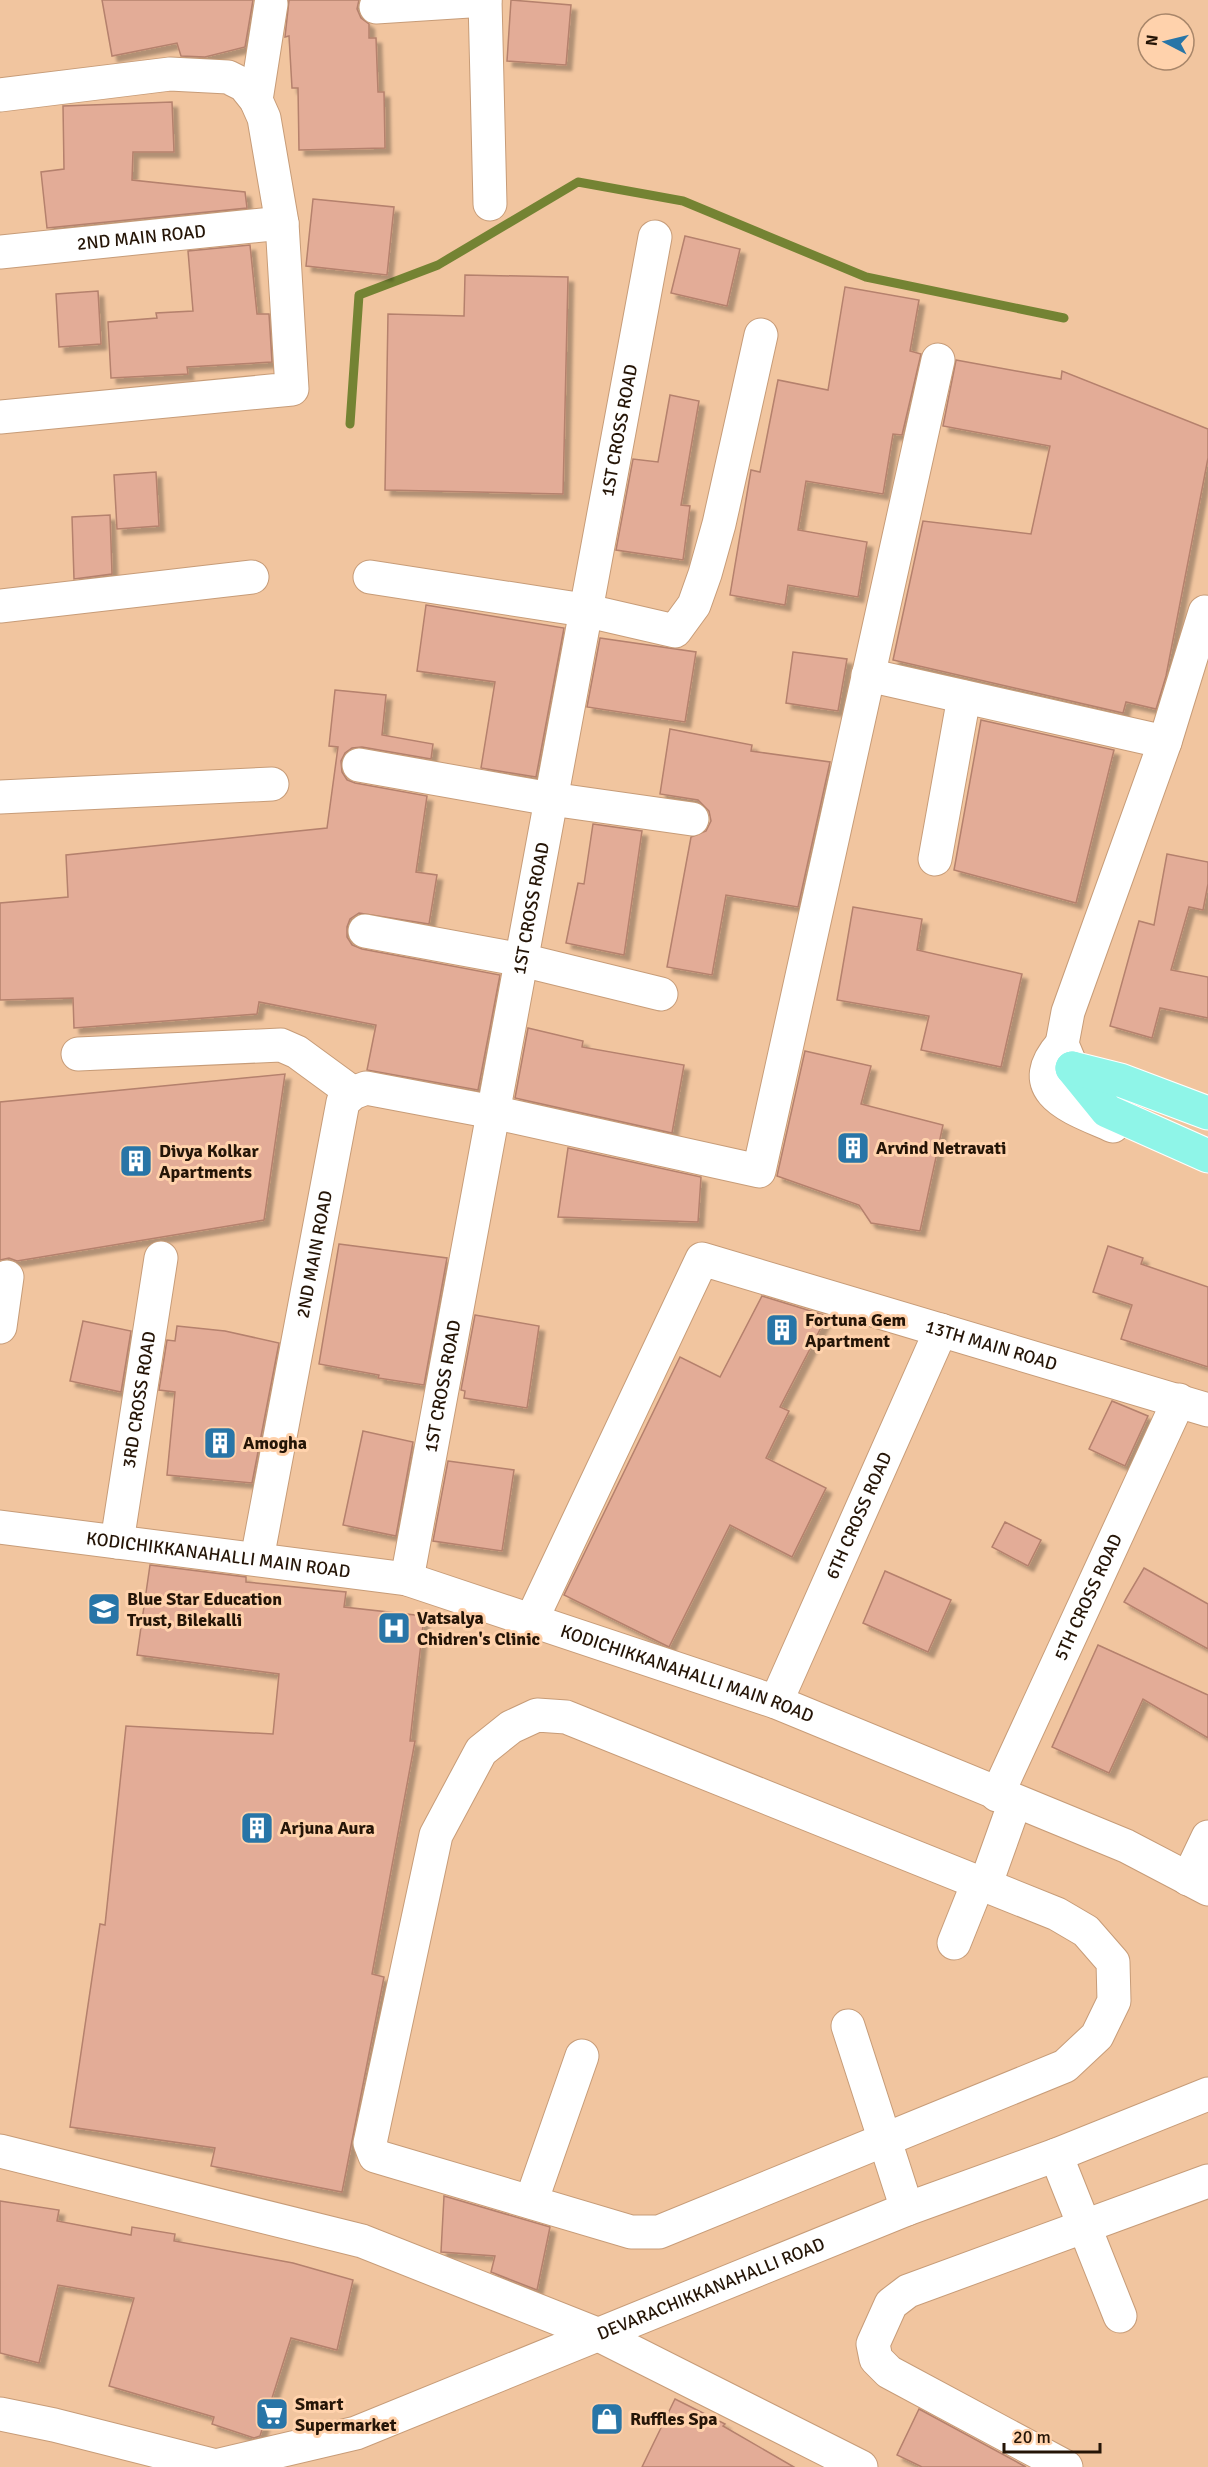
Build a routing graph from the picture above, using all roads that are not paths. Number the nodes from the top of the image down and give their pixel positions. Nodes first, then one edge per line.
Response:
1 (485, 0) edge
2 (271, 4) dead end
3 (376, 7) dead end
4 (0, 95) edge
5 (256, 100) junction
6 (490, 204) dead end
7 (282, 223) junction
8 (656, 237) dead end
9 (0, 252) edge
10 (761, 335) dead end
11 (938, 360) dead end
12 (0, 417) edge
13 (252, 577) dead end
14 (370, 577) dead end
15 (0, 606) edge
16 (584, 610) junction
17 (1205, 612) dead end
18 (868, 675) junction
19 (964, 697) junction
20 (1165, 742) junction
21 (359, 765) dead end
22 (272, 784) dead end
23 (0, 797) edge
24 (551, 799) junction
25 (692, 819) dead end
26 (934, 859) dead end
27 (365, 931) dead end
28 (522, 960) junction
29 (661, 994) dead end
30 (78, 1054) dead end
31 (1067, 1056) junction
32 (1120, 1080) junction
33 (353, 1093) junction
34 (494, 1112) junction
35 (1208, 1113) edge
36 (1110, 1118) junction
37 (1208, 1156) edge
38 (161, 1258) dead end
39 (6, 1277) dead end
40 (0, 1327) edge
41 (941, 1330) junction
42 (1193, 1405) edge
43 (0, 1527) edge
44 (117, 1542) junction
45 (257, 1559) junction
46 (407, 1579) junction
47 (532, 1619) junction
48 (776, 1702) junction
49 (1006, 1799) junction
50 (1208, 1837) edge
51 (981, 1884) junction
52 (1198, 1884) edge
53 (954, 1943) dead end
54 (848, 2026) dead end
55 (582, 2056) dead end
56 (1208, 2094) edge
57 (886, 2137) junction
58 (0, 2151) edge
59 (1056, 2155) junction
60 (1208, 2181) edge
61 (531, 2202) junction
62 (907, 2209) junction
63 (1085, 2226) junction
64 (1120, 2316) dead end
65 (597, 2334) junction
66 (0, 2414) edge
67 (216, 2467) edge
68 (861, 2467) edge
69 (1066, 2467) edge

1 - 3 street
1 - 6 street
2 - 5 street
4 - 5 street
5 - 7 street
7 - 9 street, 2ND MAIN ROAD
7 - 12 street
8 - 16 street, 1ST CROSS ROAD
10 - 16 street
11 - 18 street
13 - 15 street
14 - 16 street
16 - 24 street, 1ST CROSS ROAD
17 - 20 street
18 - 19 street
18 - 34 street
19 - 20 street
19 - 26 street
20 - 31 street
21 - 24 street
22 - 23 street
24 - 25 street
24 - 28 street, 1ST CROSS ROAD
27 - 28 street
28 - 29 street
28 - 34 street, 1ST CROSS ROAD
30 - 33 street
31 - 32 main road
31 - 36 main road
32 - 35 main road
32 - 36 main road
33 - 34 street
33 - 45 street, 2ND MAIN ROAD
34 - 46 street, 1ST CROSS ROAD
36 - 37 main road
38 - 44 street, 3RD CROSS ROAD
39 - 40 street
41 - 42 street, 13TH MAIN ROAD
41 - 47 street, 13TH MAIN ROAD
41 - 48 street, 6TH CROSS ROAD
42 - 49 street, 5TH CROSS ROAD
43 - 44 street, KODICHIKKANAHALLI MAIN ROAD
44 - 45 street, KODICHIKKANAHALLI MAIN ROAD
45 - 46 street, KODICHIKKANAHALLI MAIN ROAD
46 - 47 street, KODICHIKKANAHALLI MAIN ROAD
47 - 48 street, KODICHIKKANAHALLI MAIN ROAD
48 - 49 street, KODICHIKKANAHALLI MAIN ROAD
49 - 51 street, 5TH CROSS ROAD
49 - 52 street, KODICHIKKANAHALLI MAIN ROAD
50 - 52 street
51 - 53 street, 5TH CROSS ROAD
51 - 57 street
51 - 61 street
54 - 57 street
55 - 61 street
56 - 59 street, DEVARACHIKKANAHALLI ROAD
57 - 61 street
57 - 62 street
58 - 65 street
59 - 62 street, DEVARACHIKKANAHALLI ROAD
59 - 63 street
60 - 63 street
62 - 65 street, DEVARACHIKKANAHALLI ROAD
63 - 64 street
63 - 69 street
65 - 67 street, DEVARACHIKKANAHALLI ROAD
65 - 68 street
66 - 67 street

